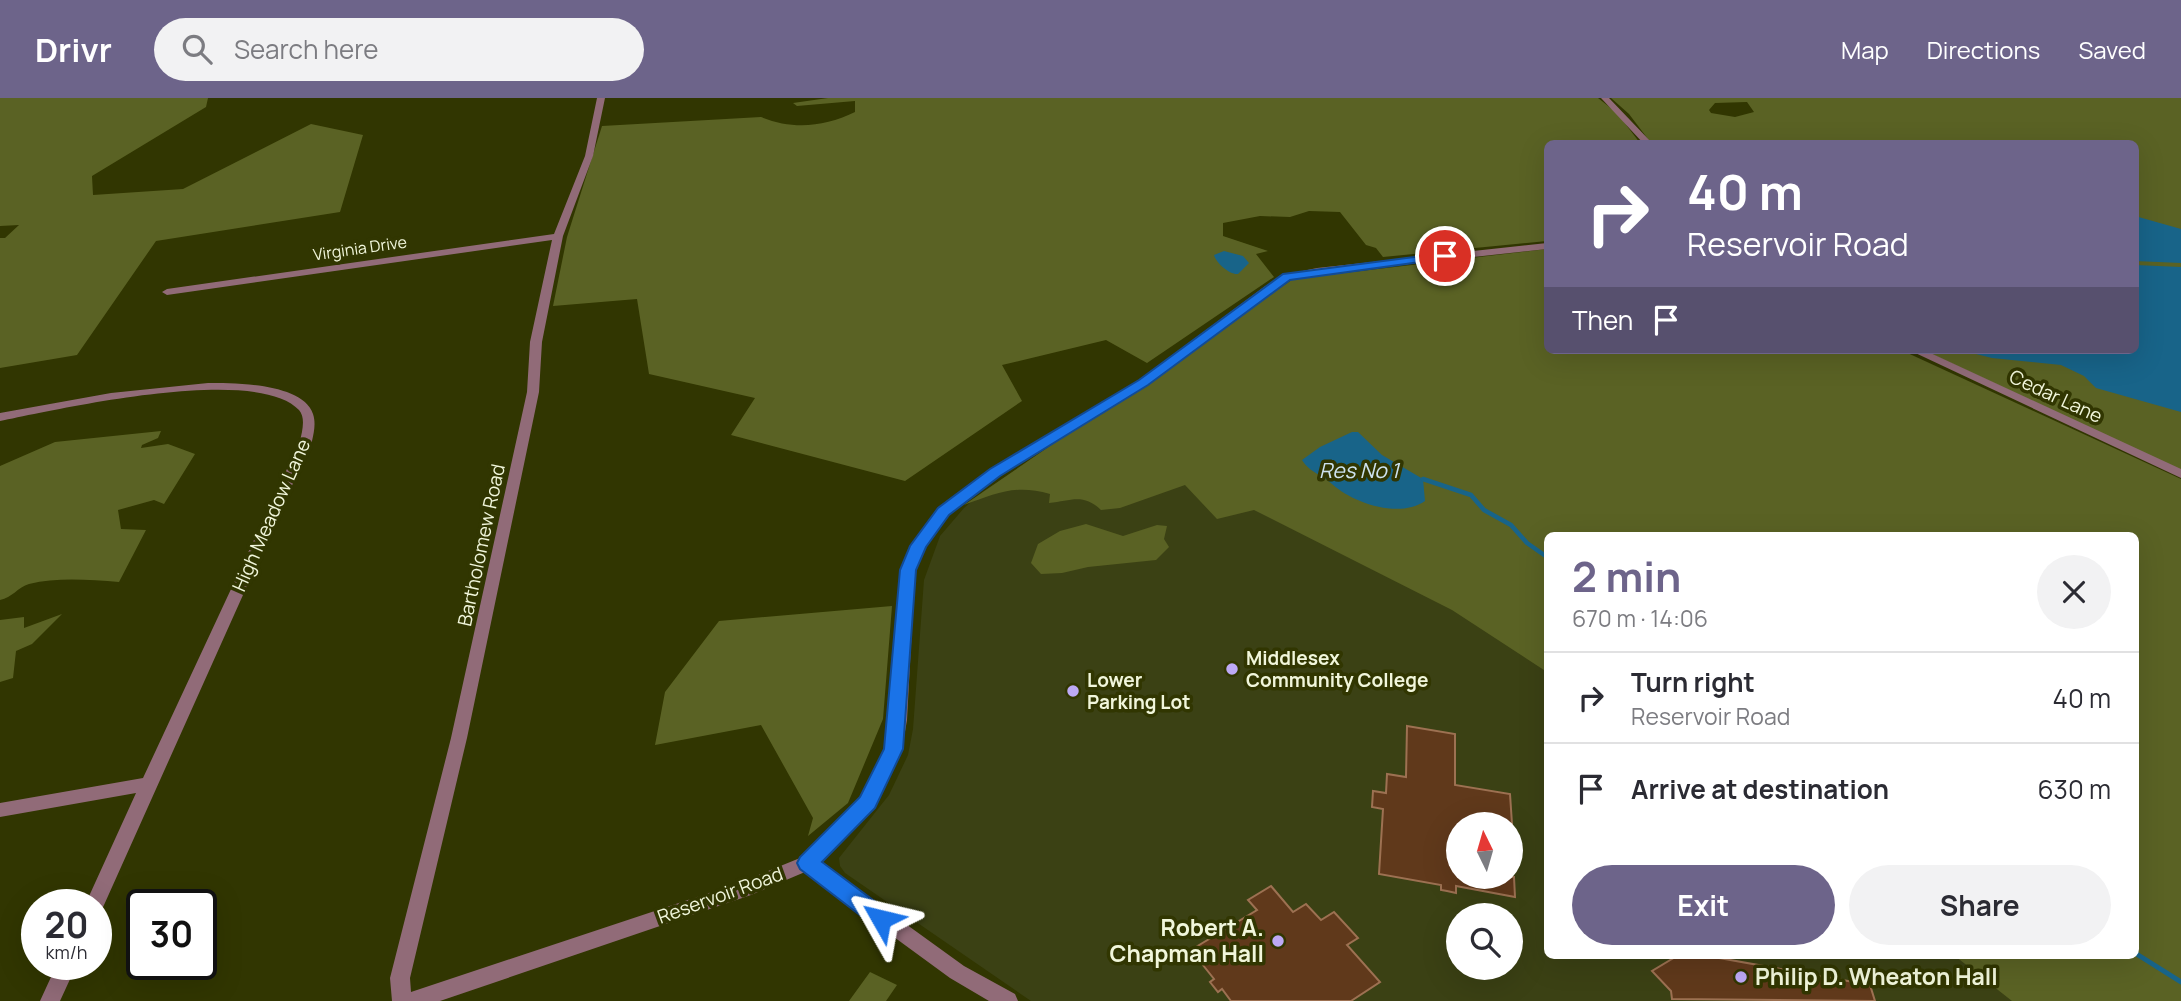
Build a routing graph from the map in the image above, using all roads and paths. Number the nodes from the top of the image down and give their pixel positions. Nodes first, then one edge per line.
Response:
1 (601, 98) edge
2 (1605, 98) edge
3 (1645, 140) edge
4 (558, 236) junction
5 (1544, 246) edge
6 (167, 292) dead end
7 (1924, 354) edge
8 (0, 417) edge
9 (2181, 474) edge
10 (149, 784) junction
11 (0, 810) edge
12 (807, 863) junction
13 (101, 889) edge
14 (60, 980) edge
15 (50, 1001) edge
16 (402, 1001) edge
17 (412, 1001) edge
18 (1008, 1001) edge

1 - 4 street, Bartholomew Road
2 - 3 street
4 - 6 street, Virginia Drive
4 - 16 street, Bartholomew Road
5 - 12 street, Reservoir Road
7 - 9 street, Cedar Lane
8 - 10 street, High Meadow Lane
10 - 11 street
10 - 13 street, High Meadow Lane
12 - 17 street, Reservoir Road
12 - 18 street
14 - 15 street

